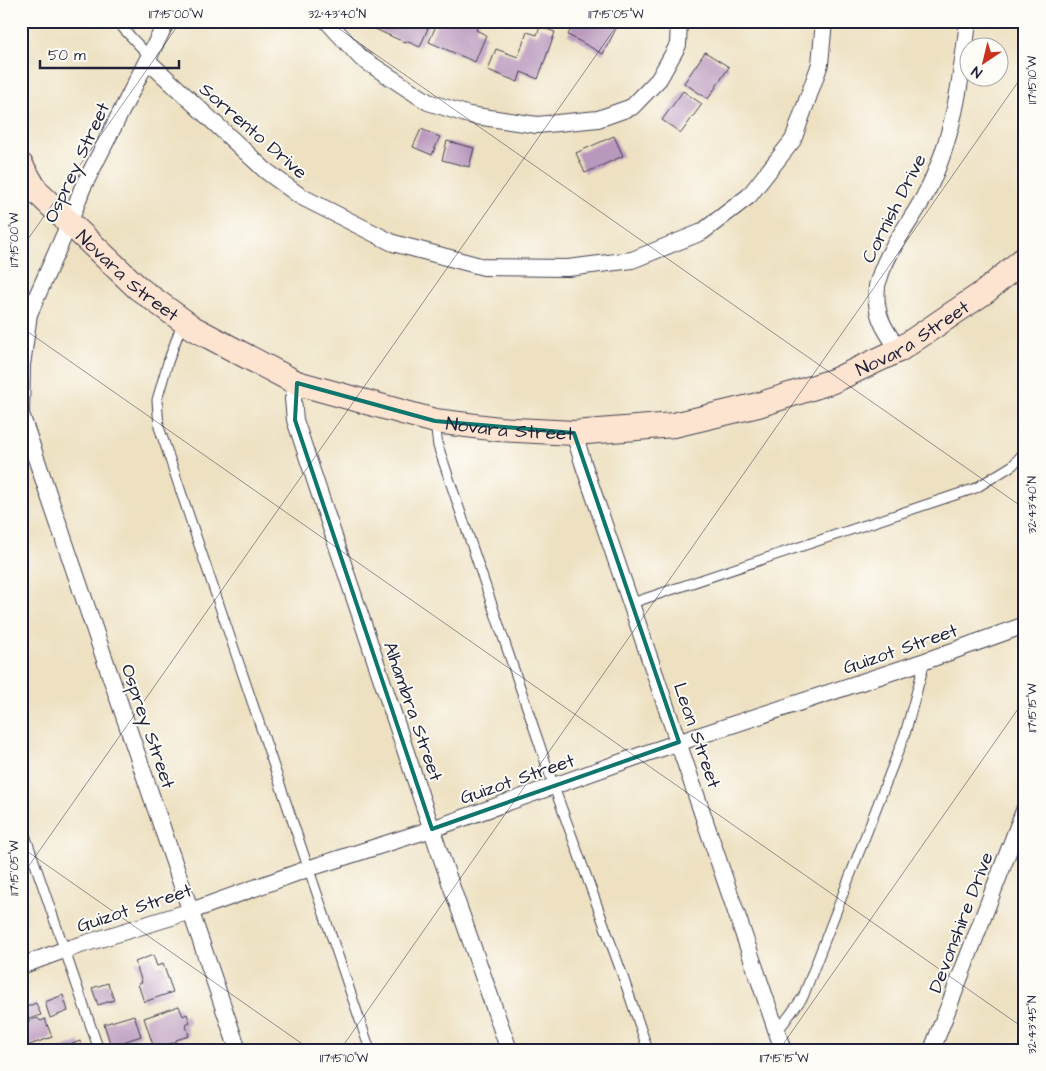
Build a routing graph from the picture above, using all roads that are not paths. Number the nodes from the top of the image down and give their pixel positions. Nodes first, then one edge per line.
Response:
1 (116, 21) edge
2 (167, 21) edge
3 (679, 21) edge
4 (824, 21) edge
5 (968, 21) edge
6 (1022, 21) edge
7 (331, 23) edge
8 (1025, 24) edge
9 (149, 59) junction
10 (21, 165) edge
11 (29, 190) edge
12 (69, 224) junction
13 (1025, 258) edge
14 (183, 321) junction
15 (899, 350) junction
16 (297, 383) junction
17 (21, 413) edge
18 (435, 421) junction
19 (574, 433) junction
20 (1025, 451) edge
21 (632, 603) junction
22 (1025, 625) edge
23 (926, 661) junction
24 (679, 742) junction
25 (554, 787) junction
26 (1025, 808) edge
27 (21, 823) edge
28 (432, 829) junction
29 (310, 868) junction
30 (191, 911) junction
31 (64, 950) junction
32 (21, 966) edge
33 (777, 1032) junction
34 (99, 1050) edge
35 (238, 1050) edge
36 (370, 1050) edge
37 (509, 1050) edge
38 (648, 1050) edge
39 (783, 1050) edge
40 (932, 1050) edge

1 - 9 lane
2 - 9 street, Osprey Street
3 - 7 street
4 - 9 street, Sorrento Drive
5 - 15 street, Cornish Drive
6 - 8 lane
9 - 12 street, Osprey Street
10 - 11 street, Novara Street
11 - 12 street, Novara Street
12 - 14 street, Novara Street
12 - 17 street, Osprey Street
13 - 15 street, Novara Street
14 - 16 street, Novara Street
14 - 29 lane
15 - 19 street, Novara Street
16 - 18 street, Novara Street
16 - 28 street, Alhambra Street
17 - 30 street, Osprey Street
18 - 19 street, Novara Street
18 - 25 lane
19 - 21 street, Leon Street
20 - 21 lane
21 - 24 street, Leon Street
22 - 23 street, Guizot Street
23 - 24 street, Guizot Street
23 - 33 lane
24 - 25 street, Guizot Street
24 - 33 street, Leon Street
25 - 28 street, Guizot Street
25 - 38 lane
26 - 40 street, Devonshire Drive
27 - 31 lane
28 - 29 street, Guizot Street
28 - 37 street, Alhambra Street
29 - 30 street, Guizot Street
29 - 36 lane
30 - 31 street, Guizot Street
30 - 35 street, Osprey Street
31 - 32 street, Guizot Street
31 - 34 lane
33 - 39 street, Leon Street

